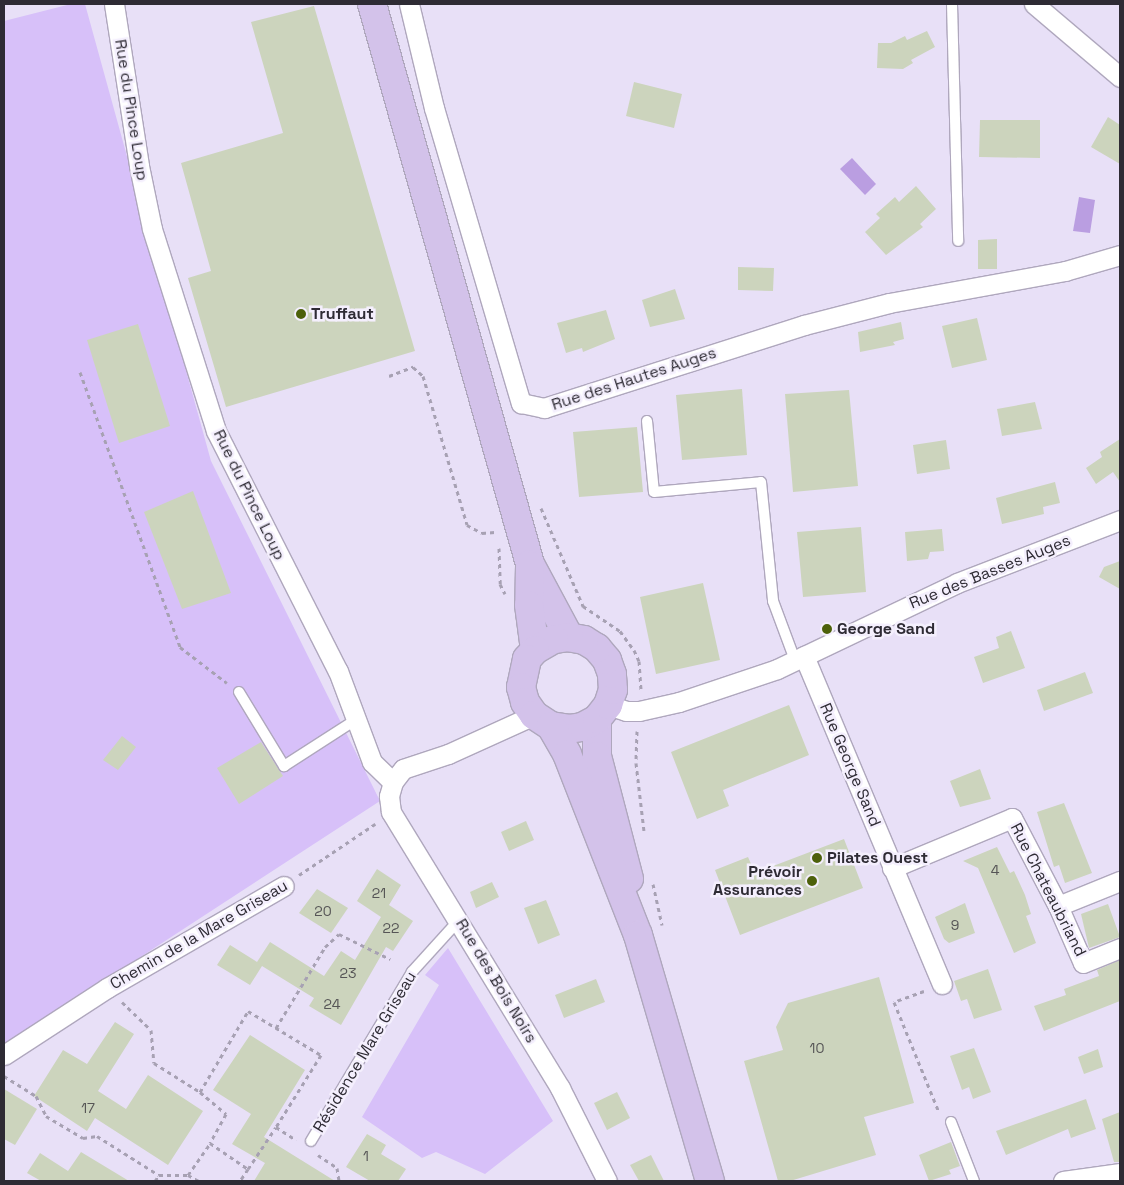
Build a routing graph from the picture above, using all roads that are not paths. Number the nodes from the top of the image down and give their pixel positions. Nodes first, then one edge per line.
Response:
1 (114, 4) edge
2 (372, 4) edge
3 (409, 4) edge
4 (952, 4) edge
5 (1034, 4) edge
6 (1120, 77) edge
7 (958, 241) dead end
8 (1120, 254) edge
9 (647, 421) dead end
10 (1120, 520) edge
11 (530, 564) junction
12 (569, 637) junction
13 (535, 650) junction
14 (800, 658) junction
15 (238, 692) road end
16 (603, 712) junction
17 (357, 719) junction
18 (542, 720) junction
19 (393, 782) junction
20 (892, 868) junction
21 (1120, 881) edge
22 (284, 886) road end
23 (1058, 906) junction
24 (460, 919) junction
25 (650, 931) junction
26 (1120, 948) edge
27 (942, 984) road end
28 (4, 1055) edge
29 (951, 1122) road end
30 (310, 1141) dead end
31 (1120, 1172) edge
32 (607, 1181) edge
33 (710, 1181) edge
34 (974, 1181) edge
35 (1063, 1181) edge

1 - 17 street, Rue du Pince Loup
2 - 11 main road
3 - 8 street, Rue des Hautes Auges
4 - 7 lane
5 - 6 street
9 - 14 lane
10 - 14 street, Rue des Basses Auges
11 - 12 main road
11 - 13 main road
12 - 13 main road
12 - 16 main road
13 - 18 main road
14 - 16 street, Rue des Basses Auges
14 - 20 street, Rue George Sand
15 - 17 lane
16 - 18 main road
16 - 25 main road
17 - 19 street, Rue du Pince Loup
18 - 19 street
18 - 25 main road
19 - 24 street, Rue des Bois Noirs
20 - 23 street, Rue Chateaubriand
20 - 27 street, Rue George Sand
21 - 23 street
22 - 28 street, Chemin de la Mare Griseau
23 - 26 street, Rue Chateaubriand
24 - 30 lane, Résidence Mare Griseau
24 - 32 street, Rue des Bois Noirs
25 - 33 main road
29 - 34 lane
31 - 35 street

